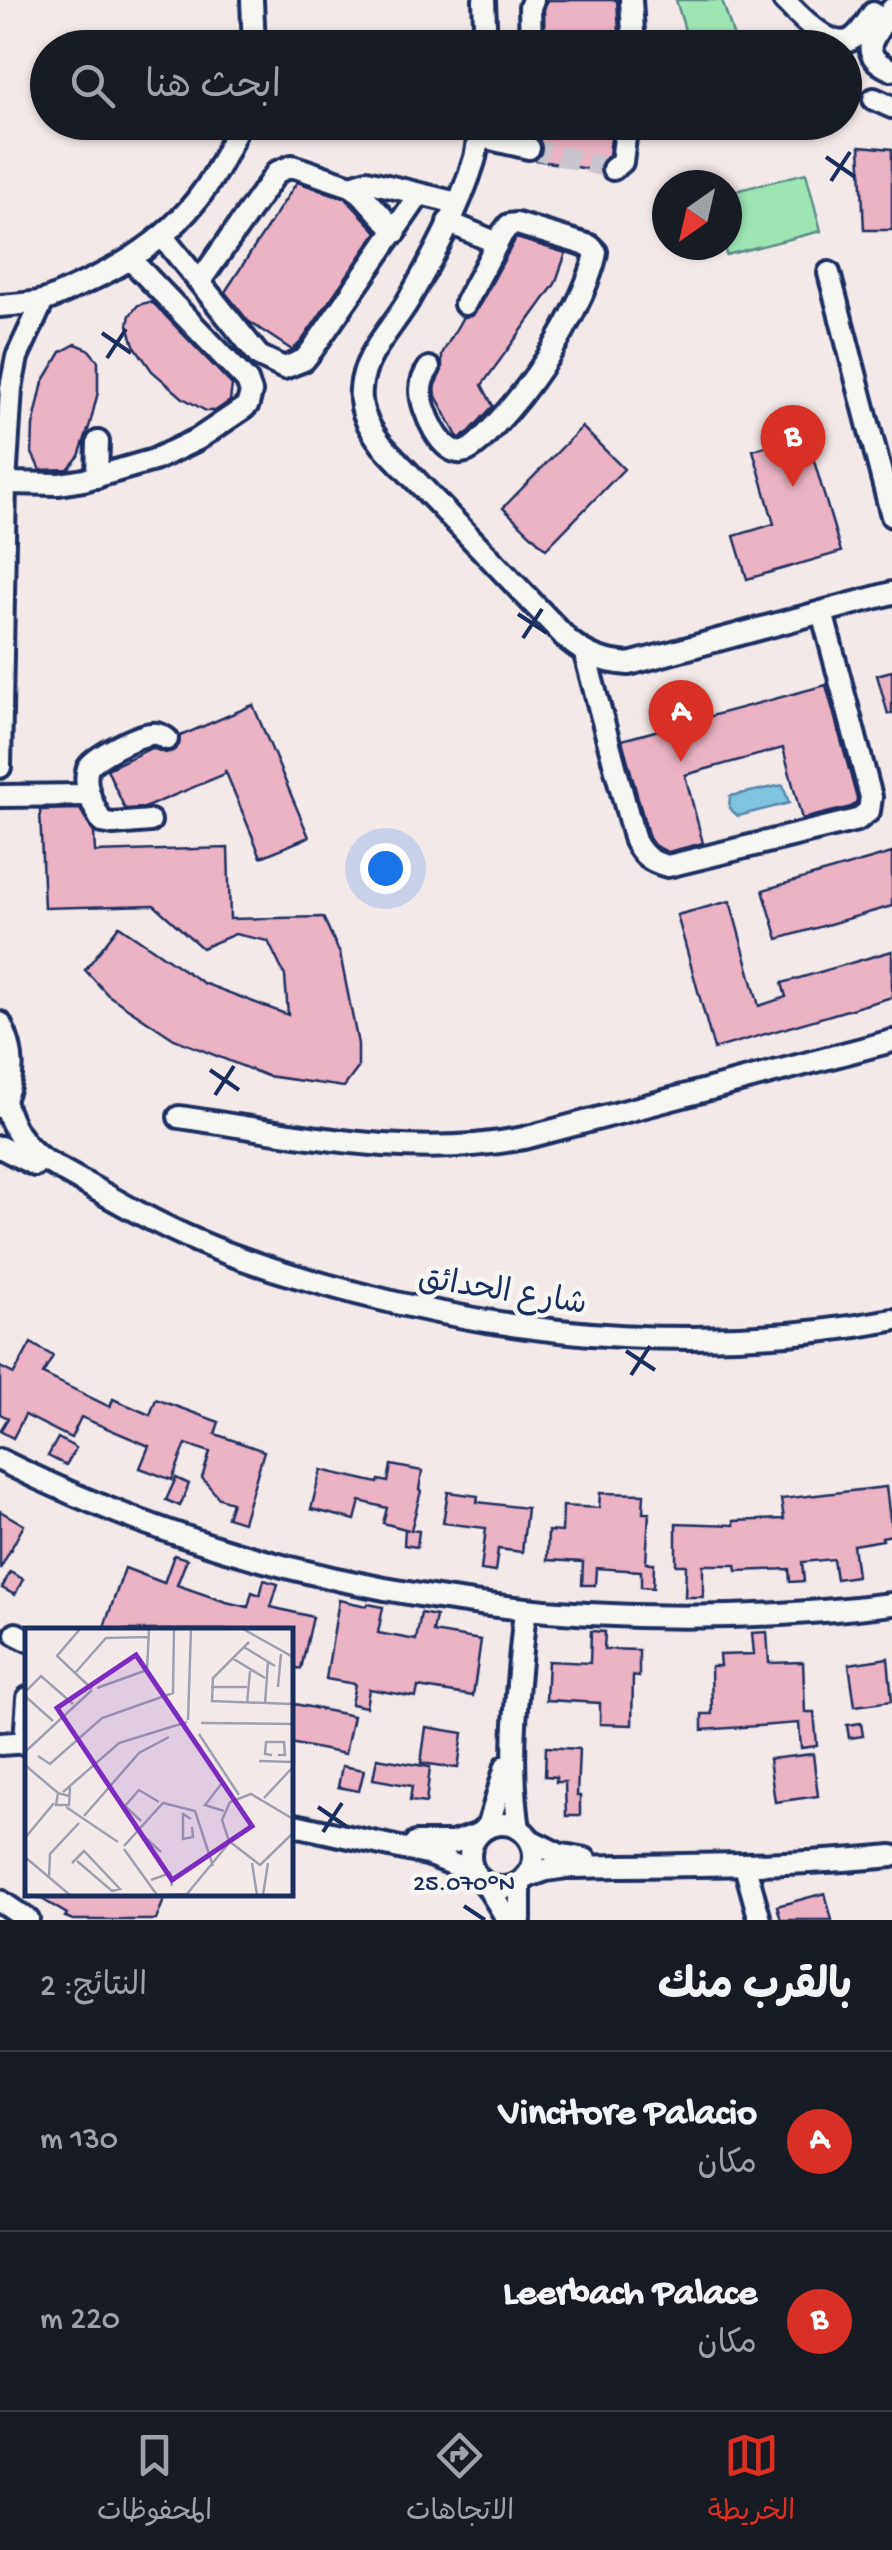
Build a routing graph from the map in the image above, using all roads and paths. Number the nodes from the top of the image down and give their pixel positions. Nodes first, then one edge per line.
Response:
1 (252, 0) edge
2 (484, 0) edge
3 (533, 0) edge
4 (631, 0) edge
5 (784, 0) edge
6 (883, 11) edge
7 (253, 30) edge
8 (485, 30) edge
9 (531, 30) edge
10 (633, 30) edge
11 (816, 30) edge
12 (862, 31) edge
13 (892, 70) edge
14 (232, 140) edge
15 (477, 140) edge
16 (508, 140) edge
17 (625, 140) edge
18 (529, 148) tunnel mouth
19 (613, 169) dead end
20 (373, 182) dead end
21 (350, 186) junction
22 (439, 206) junction
23 (396, 232) junction
24 (163, 236) junction
25 (497, 243) junction
26 (131, 260) junction
27 (829, 273) dead end
28 (200, 282) junction
29 (43, 301) junction
30 (465, 304) dead end
31 (0, 306) edge
32 (429, 368) dead end
33 (98, 442) dead end
34 (97, 478) junction
35 (5, 483) junction
36 (892, 516) edge
37 (892, 594) edge
38 (822, 612) junction
39 (585, 654) junction
40 (167, 739) dead end
41 (0, 767) edge
42 (89, 795) junction
43 (0, 796) edge
44 (150, 821) dead end
45 (0, 1023) edge
46 (892, 1041) edge
47 (2, 1104) edge
48 (178, 1117) dead end
49 (0, 1148) edge
50 (122, 1205) junction
51 (892, 1320) edge
52 (0, 1460) edge
53 (892, 1604) edge
54 (525, 1610) junction
55 (513, 1734) junction
56 (25, 1742) edge
57 (0, 1744) edge
58 (292, 1824) edge
59 (482, 1831) junction
60 (524, 1834) junction
61 (370, 1840) junction
62 (892, 1856) edge
63 (621, 1866) junction
64 (746, 1866) junction
65 (480, 1879) junction
66 (523, 1880) junction
67 (0, 1901) edge
68 (28, 1920) edge
69 (508, 1920) edge
70 (520, 1920) edge
71 (760, 1920) edge

1 - 7 street
2 - 8 street
3 - 9 street
4 - 10 street
5 - 11 street
6 - 12 street
6 - 13 street
14 - 24 street
15 - 22 street
16 - 18 street
17 - 19 street
20 - 22 street
21 - 22 street
21 - 23 street
21 - 28 street
22 - 23 street
22 - 25 street
22 - 39 street
23 - 28 street
24 - 26 street
24 - 28 street
25 - 30 street
25 - 32 street
26 - 29 street
26 - 34 street
27 - 36 street
29 - 31 street
29 - 35 street
33 - 34 street
34 - 35 street
35 - 41 street
37 - 38 street
38 - 39 street
38 - 39 street
40 - 42 street
42 - 43 street
42 - 44 street
45 - 47 street
46 - 48 street
47 - 50 street
49 - 50 street
50 - 51 street, شارع الحدائق
52 - 54 street
53 - 54 street
54 - 55 street
55 - 59 street
55 - 60 street
56 - 57 street
58 - 61 street
59 - 60 street
59 - 61 street
59 - 65 street
60 - 63 street
60 - 66 street
61 - 65 street
62 - 64 street
63 - 64 street
63 - 66 street
64 - 71 street
65 - 66 street
65 - 69 street
66 - 70 street
67 - 68 street

